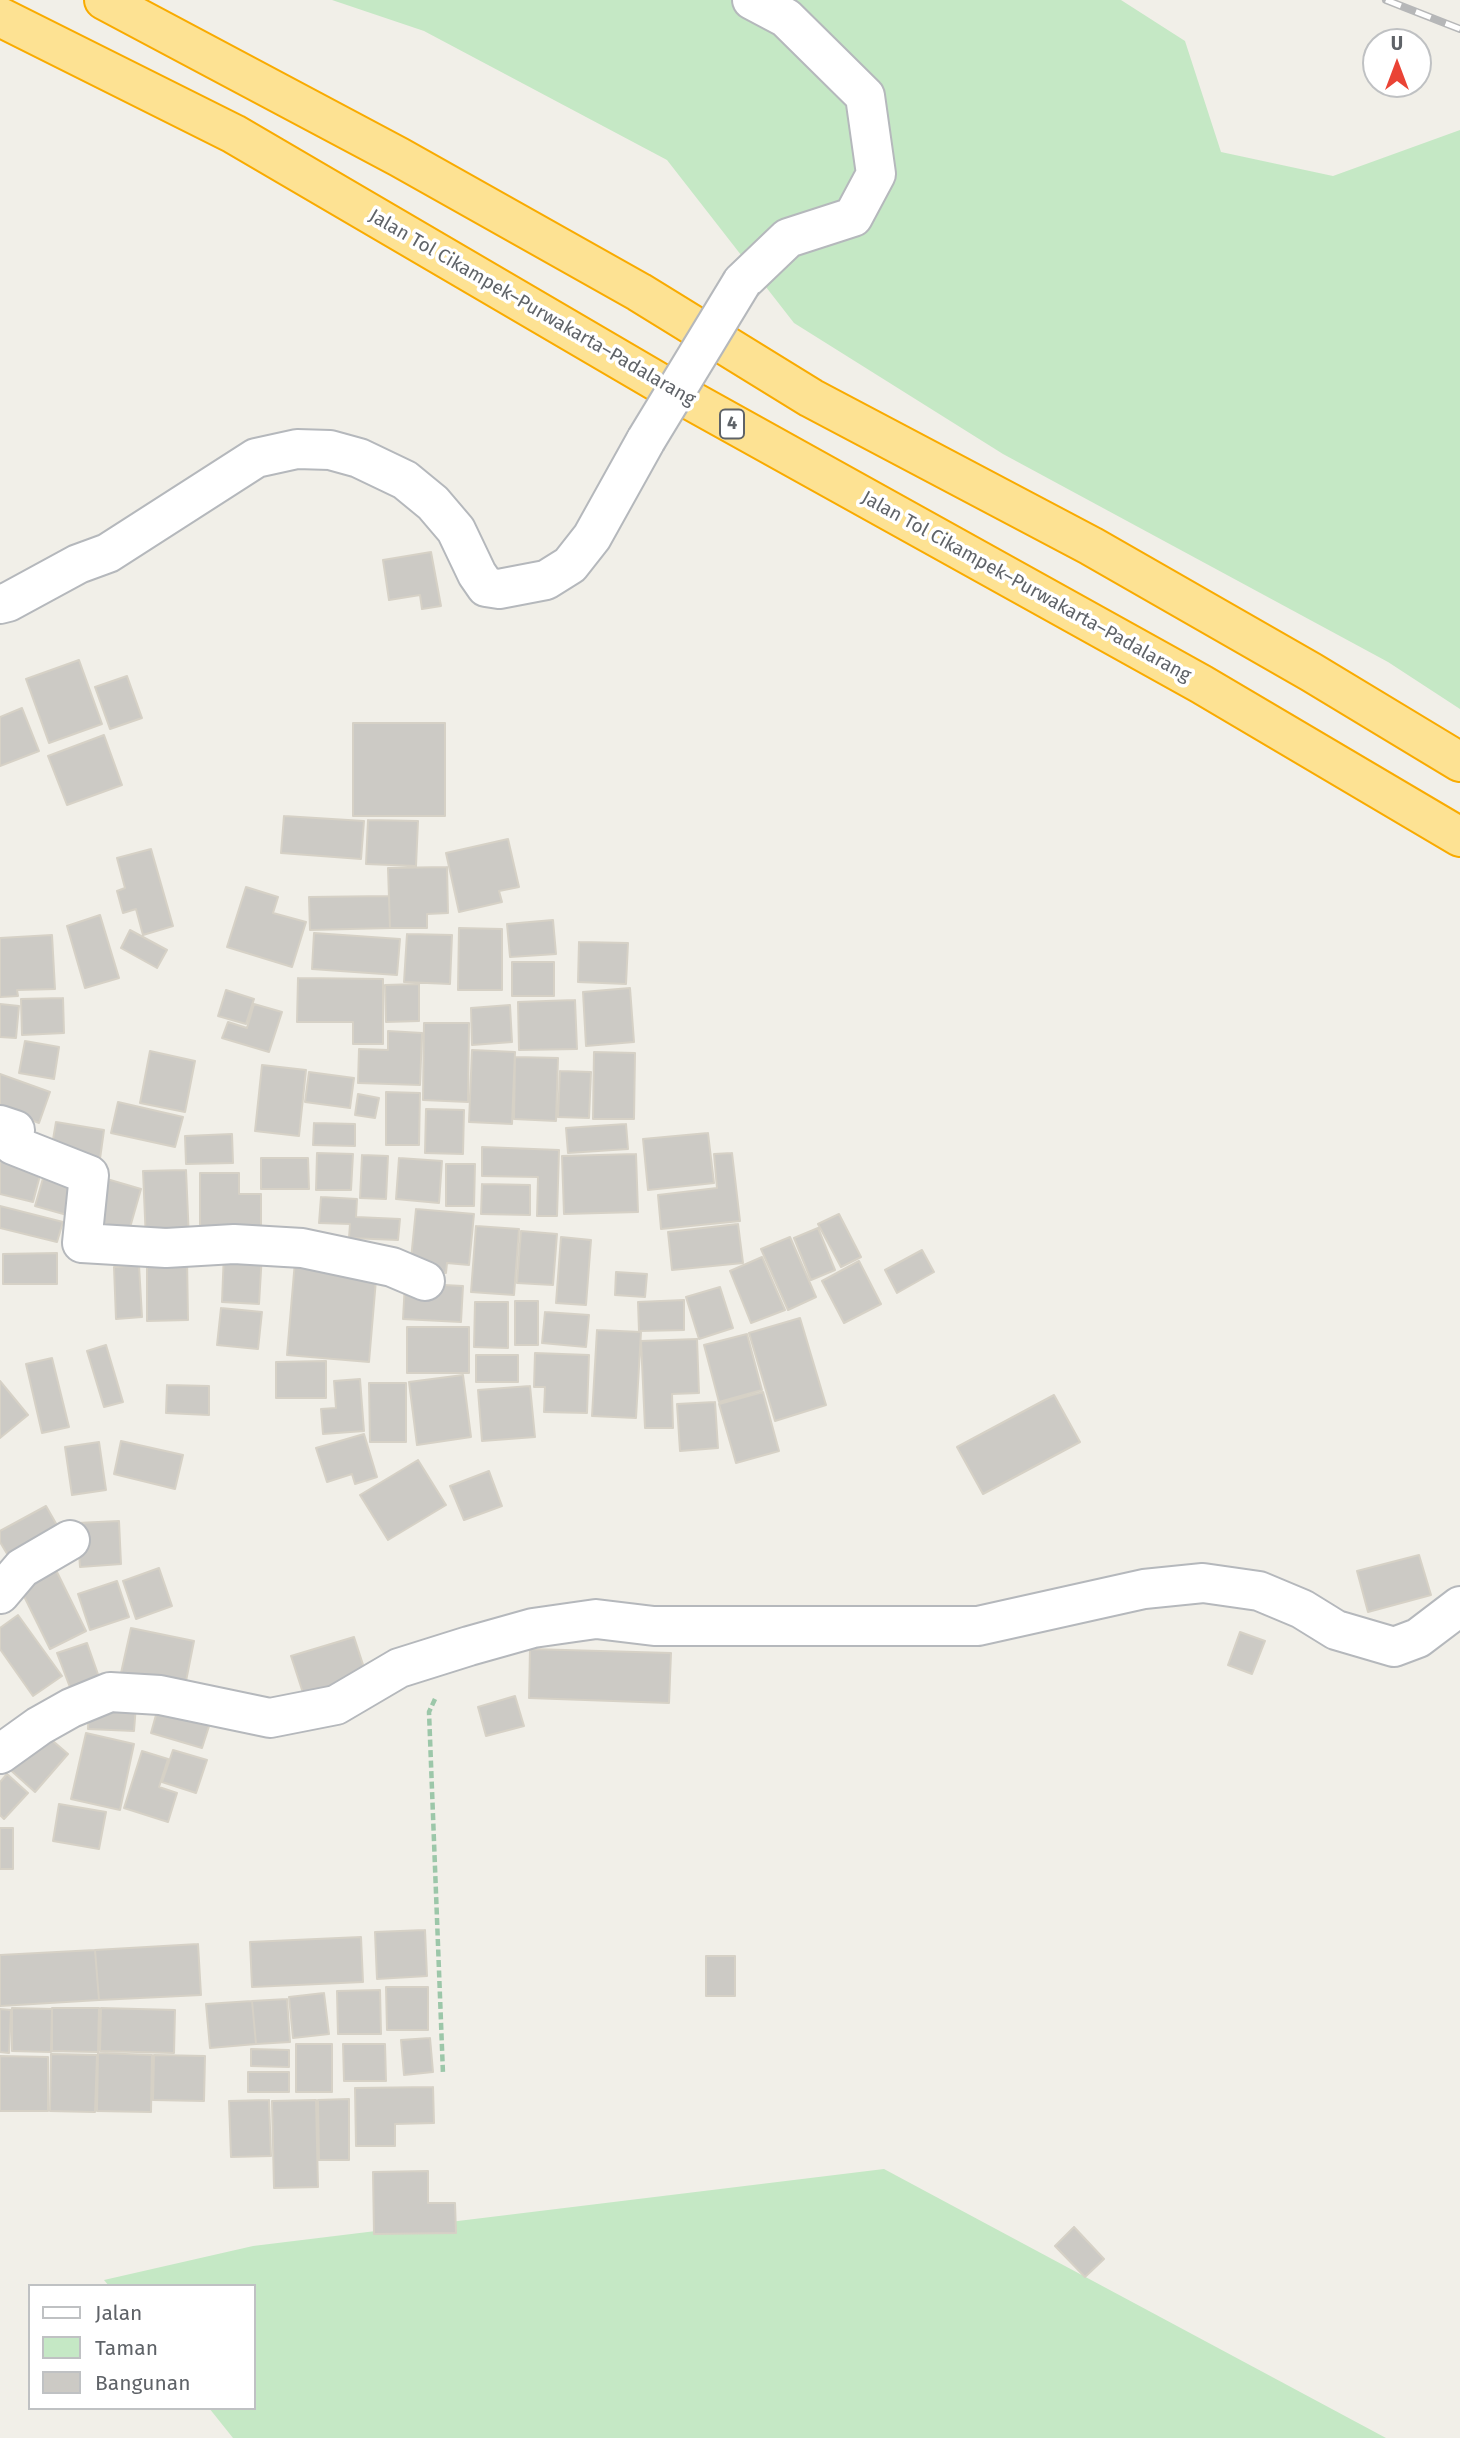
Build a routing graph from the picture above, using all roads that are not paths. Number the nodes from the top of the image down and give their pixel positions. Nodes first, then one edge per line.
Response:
1 (104, 0) edge
2 (752, 0) edge
3 (0, 17) edge
4 (0, 604) edge
5 (1460, 762) edge
6 (1460, 837) edge
7 (0, 1125) edge
8 (425, 1281) dead end
9 (70, 1540) dead end
10 (0, 1594) edge
11 (1460, 1606) edge
12 (0, 1754) edge

1 - 5 highway
2 - 4 street, bridge
3 - 6 highway, Jalan Tol Cikampek–Purwakarta–Padalarang / 4
7 - 8 street
9 - 10 street
11 - 12 street

